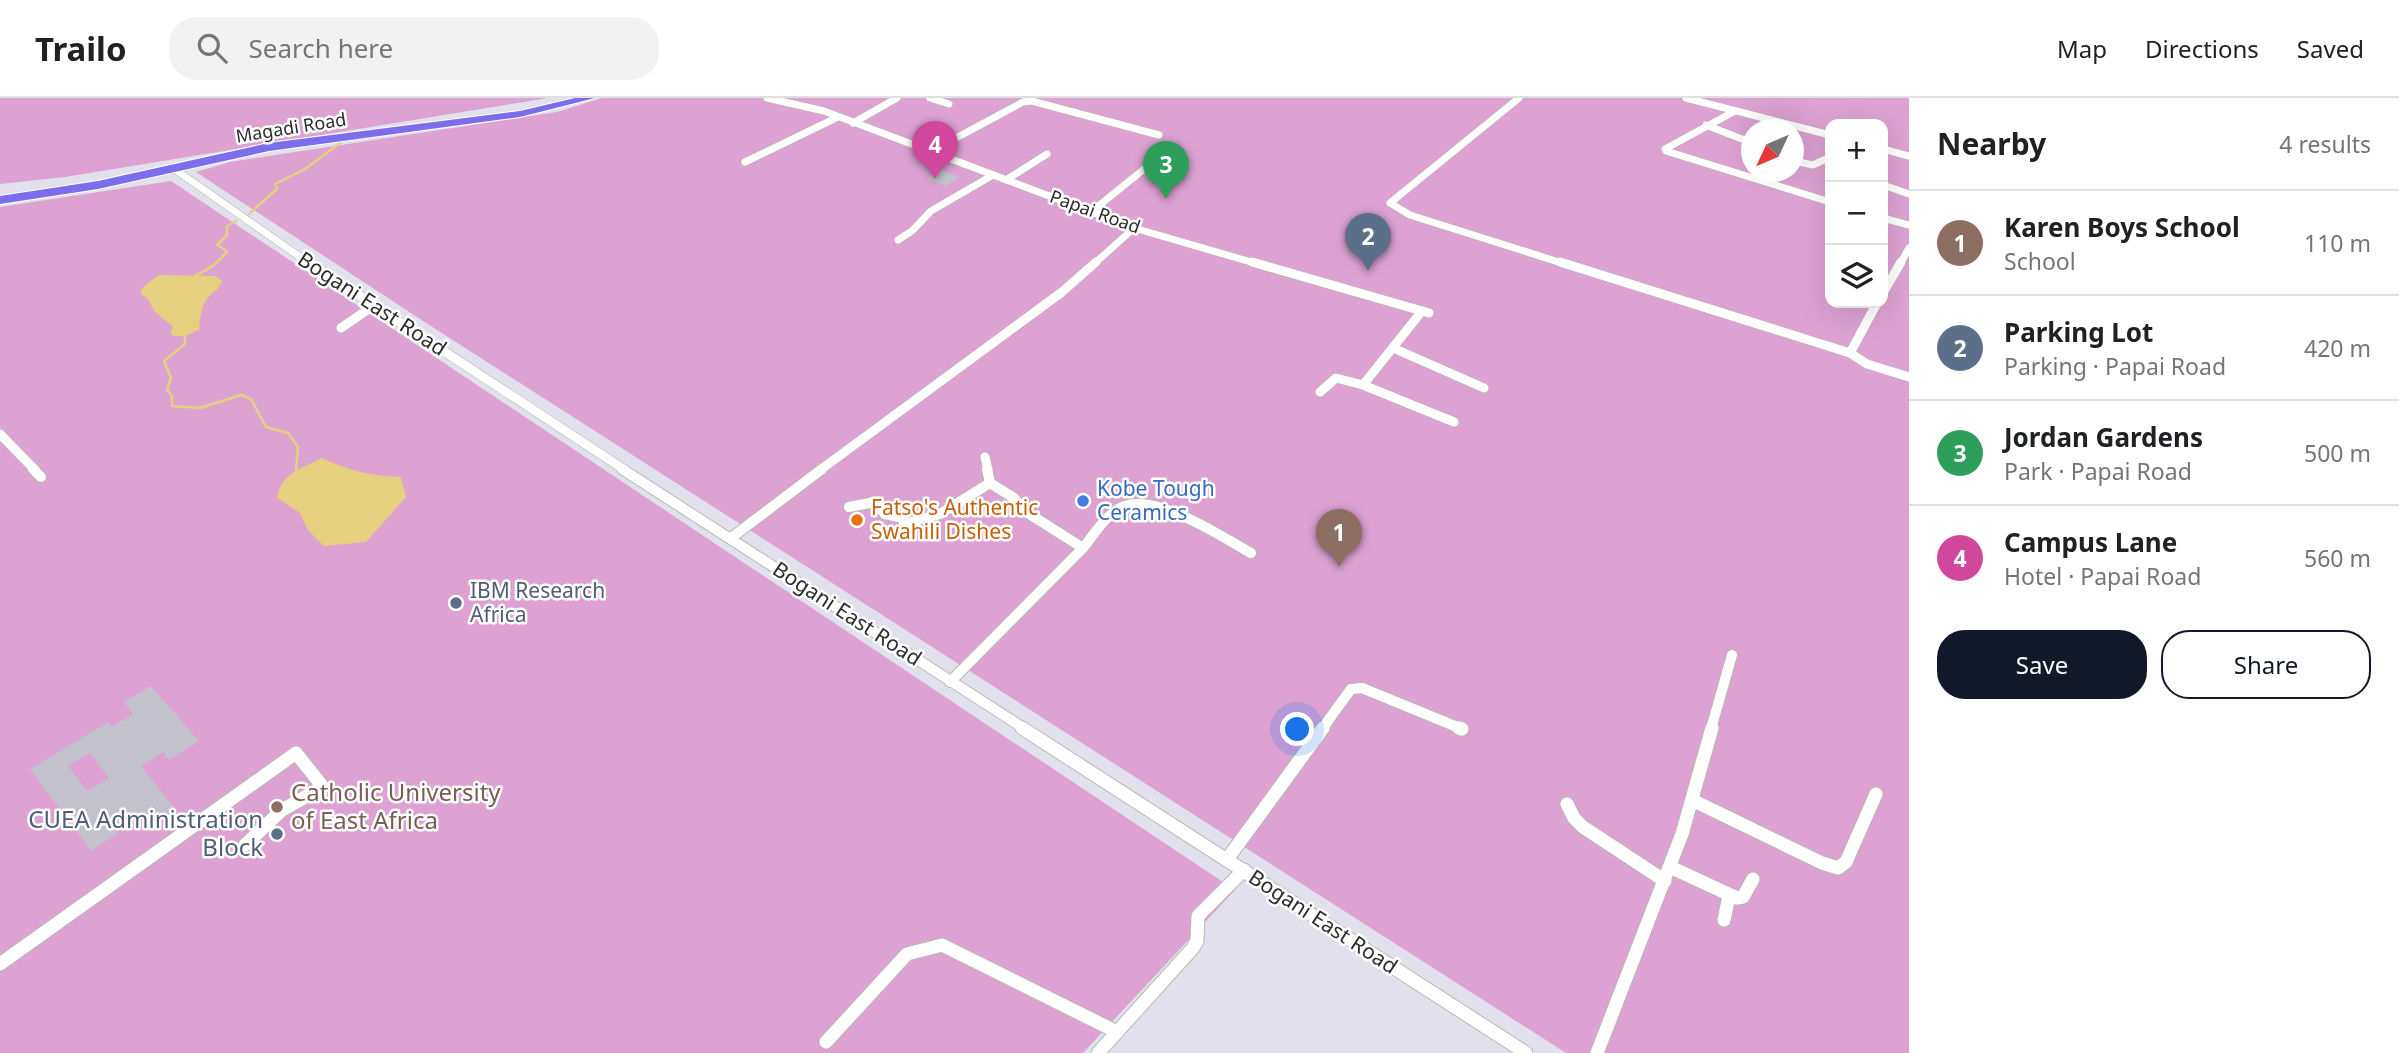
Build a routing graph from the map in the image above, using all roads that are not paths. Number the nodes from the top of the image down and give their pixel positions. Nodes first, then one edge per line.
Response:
1 (589, 98) edge
2 (766, 98) edge
3 (897, 98) edge
4 (930, 98) edge
5 (1520, 98) edge
6 (1686, 98) edge
7 (949, 104) dead end
8 (1735, 111) junction
9 (838, 117) junction
10 (853, 123) junction
11 (1706, 125) junction
12 (1825, 134) edge
13 (1159, 135) dead end
14 (1741, 139) edge
15 (1888, 150) edge
16 (930, 152) junction
17 (1047, 154) dead end
18 (1909, 156) edge
19 (1825, 160) edge
20 (745, 162) dead end
21 (1804, 164) edge
22 (1819, 164) junction
23 (1825, 166) edge
24 (173, 168) junction
25 (1143, 170) dead end
26 (993, 175) junction
27 (1006, 180) junction
28 (1888, 187) edge
29 (1909, 194) edge
30 (0, 200) edge
31 (1825, 200) edge
32 (1091, 212) junction
33 (1888, 219) edge
34 (1909, 225) edge
35 (1134, 228) junction
36 (898, 240) dead end
37 (1909, 248) edge
38 (1888, 284) edge
39 (373, 306) junction
40 (1874, 308) edge
41 (341, 328) dead end
42 (1393, 348) junction
43 (1850, 353) junction
44 (1909, 377) edge
45 (1363, 384) junction
46 (1484, 388) dead end
47 (1320, 392) dead end
48 (1454, 422) dead end
49 (0, 434) edge
50 (985, 457) dead end
51 (41, 477) dead end
52 (990, 483) junction
53 (849, 507) dead end
54 (731, 538) junction
55 (1083, 548) junction
56 (1251, 553) dead end
57 (1732, 655) dead end
58 (950, 682) junction
59 (1462, 729) dead end
60 (1876, 794) dead end
61 (1692, 800) junction
62 (1567, 804) dead end
63 (245, 845) dead end
64 (1228, 858) junction
65 (1244, 870) junction
66 (1668, 874) junction
67 (1753, 879) dead end
68 (1728, 896) junction
69 (1724, 920) dead end
70 (0, 964) edge
71 (1117, 1032) junction
72 (826, 1042) dead end
73 (1514, 1050) edge
74 (1098, 1053) edge
75 (1597, 1053) edge

1 - 24 highway, Magadi Road
2 - 9 street, Papai Road
3 - 10 street
4 - 7 street
5 - 43 street
6 - 8 street
8 - 11 street
8 - 12 street
9 - 10 street, Papai Road
9 - 20 street
10 - 16 street, Papai Road
11 - 14 street
11 - 31 street
13 - 16 street
15 - 18 street
16 - 26 street, Papai Road
17 - 27 street
19 - 22 street
21 - 22 street
22 - 23 street
24 - 30 highway, Magadi Road
24 - 39 street, Bogani East Road
25 - 32 street
26 - 27 street, Papai Road
26 - 36 street
27 - 32 street, Papai Road
28 - 29 street
32 - 35 street, Papai Road
33 - 34 street
35 - 42 street, Papai Road
35 - 54 street
37 - 38 street
39 - 41 street
39 - 54 street, Bogani East Road
40 - 43 street
42 - 45 street
42 - 46 street
43 - 44 street
45 - 47 street
45 - 48 street
49 - 51 street
50 - 52 street
52 - 53 street
52 - 55 street
54 - 58 street, Bogani East Road
55 - 56 street
55 - 58 street
57 - 61 street
58 - 64 street, Bogani East Road
59 - 64 street
60 - 61 street
61 - 66 street
62 - 66 street
63 - 70 street
64 - 65 street, Bogani East Road
65 - 71 street
65 - 73 street, Bogani East Road
66 - 68 street
66 - 75 street
67 - 68 street
68 - 69 street
71 - 72 street
71 - 74 street

